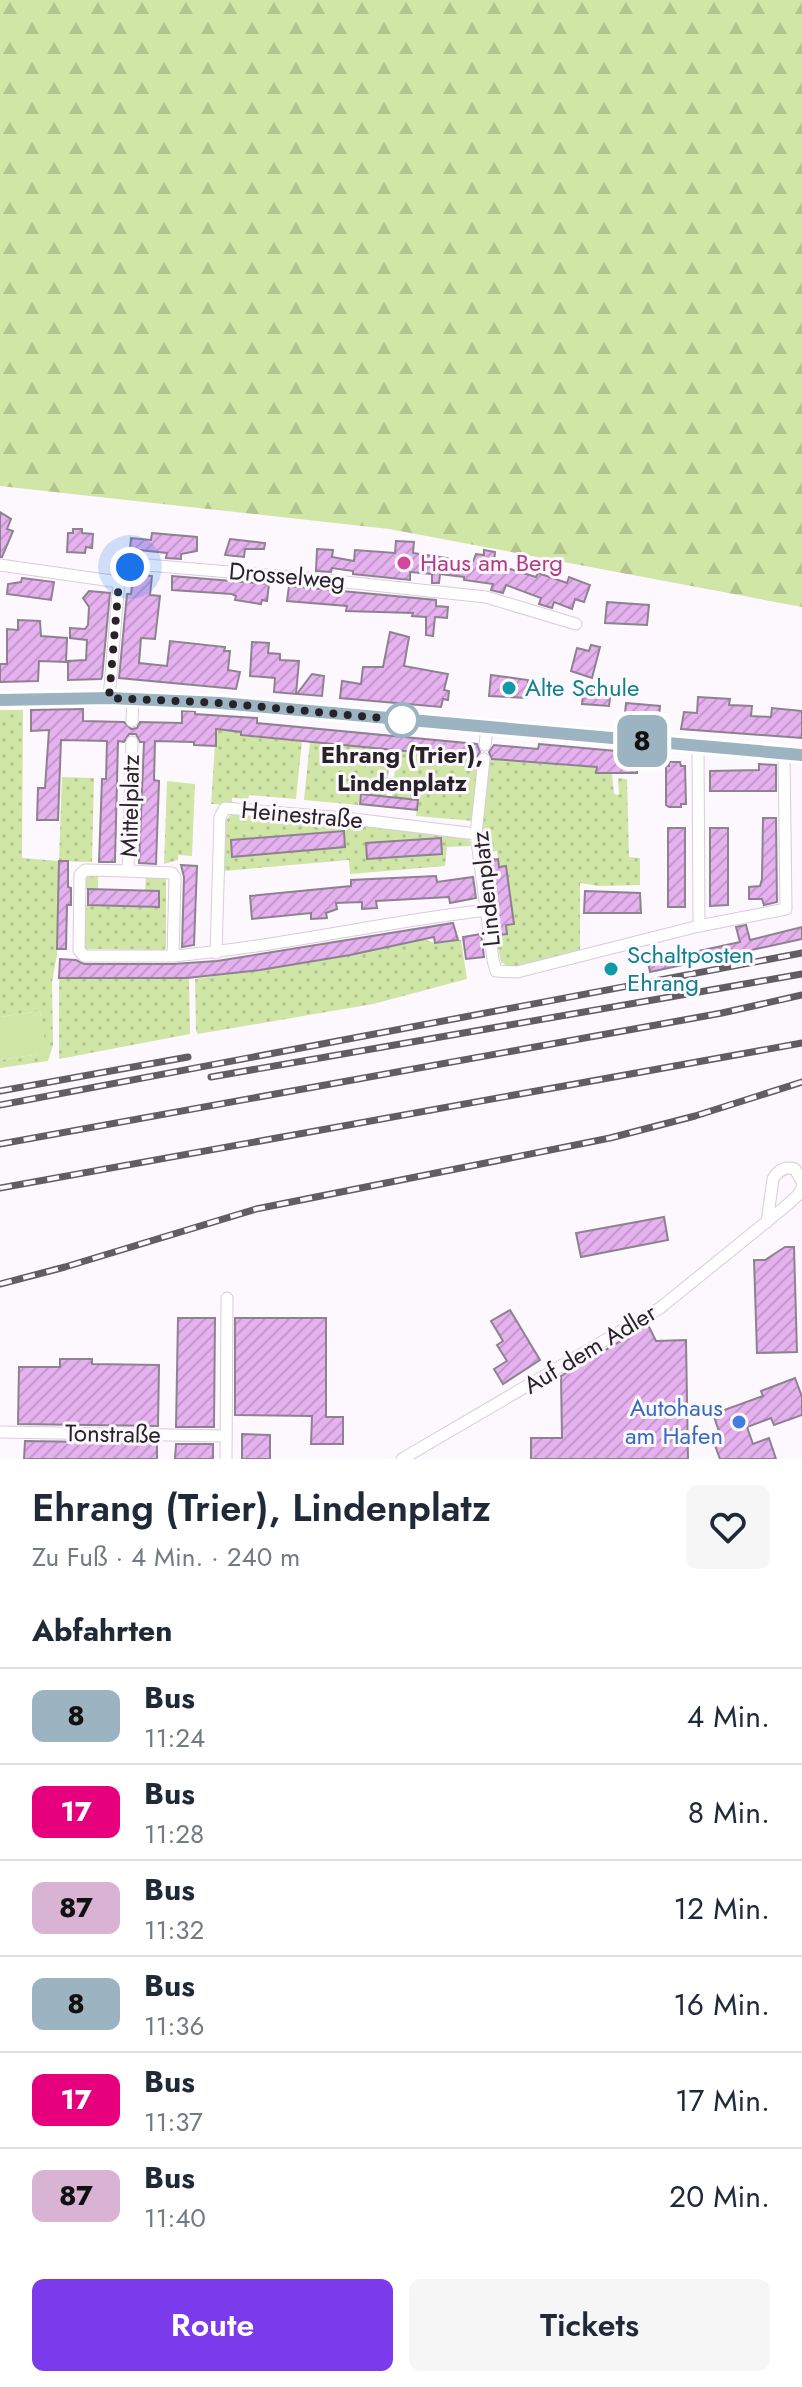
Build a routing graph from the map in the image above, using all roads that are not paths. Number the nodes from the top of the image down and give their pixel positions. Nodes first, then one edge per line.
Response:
1 (0, 565) edge
2 (119, 582) junction
3 (576, 624) dead end
4 (109, 698) junction
5 (133, 698) junction
6 (0, 700) edge
7 (132, 721) dead end
8 (487, 728) junction
9 (132, 742) dead end
10 (485, 745) dead end
11 (698, 745) junction
12 (784, 753) junction
13 (802, 755) edge
14 (484, 759) dead end
15 (476, 834) junction
16 (128, 871) junction
17 (487, 910) junction
18 (699, 926) junction
19 (216, 953) junction
20 (173, 956) junction
21 (802, 1182) edge
22 (802, 1188) edge
23 (767, 1222) junction
24 (227, 1298) dead end
25 (0, 1432) edge
26 (226, 1436) junction
27 (226, 1459) edge
28 (402, 1459) edge

1 - 2 street
2 - 3 street, Drosselweg
2 - 4 street
4 - 5 street
4 - 6 street
5 - 7 street, Mittelplatz
5 - 8 street
8 - 10 street
8 - 11 street
9 - 16 street, Mittelplatz
11 - 12 street
11 - 18 street
12 - 13 street
12 - 18 street
14 - 15 street, Lindenplatz
15 - 17 street, Lindenplatz
15 - 19 street, Heinestraße
16 - 20 street, Mittelplatz
16 - 20 street, Mittelplatz
17 - 18 street, Lindenplatz
17 - 19 street
19 - 20 street
21 - 23 street
22 - 23 street, Auf dem Adler
23 - 28 street, Auf dem Adler
24 - 26 street
25 - 26 street, Tonstraße
26 - 27 street

